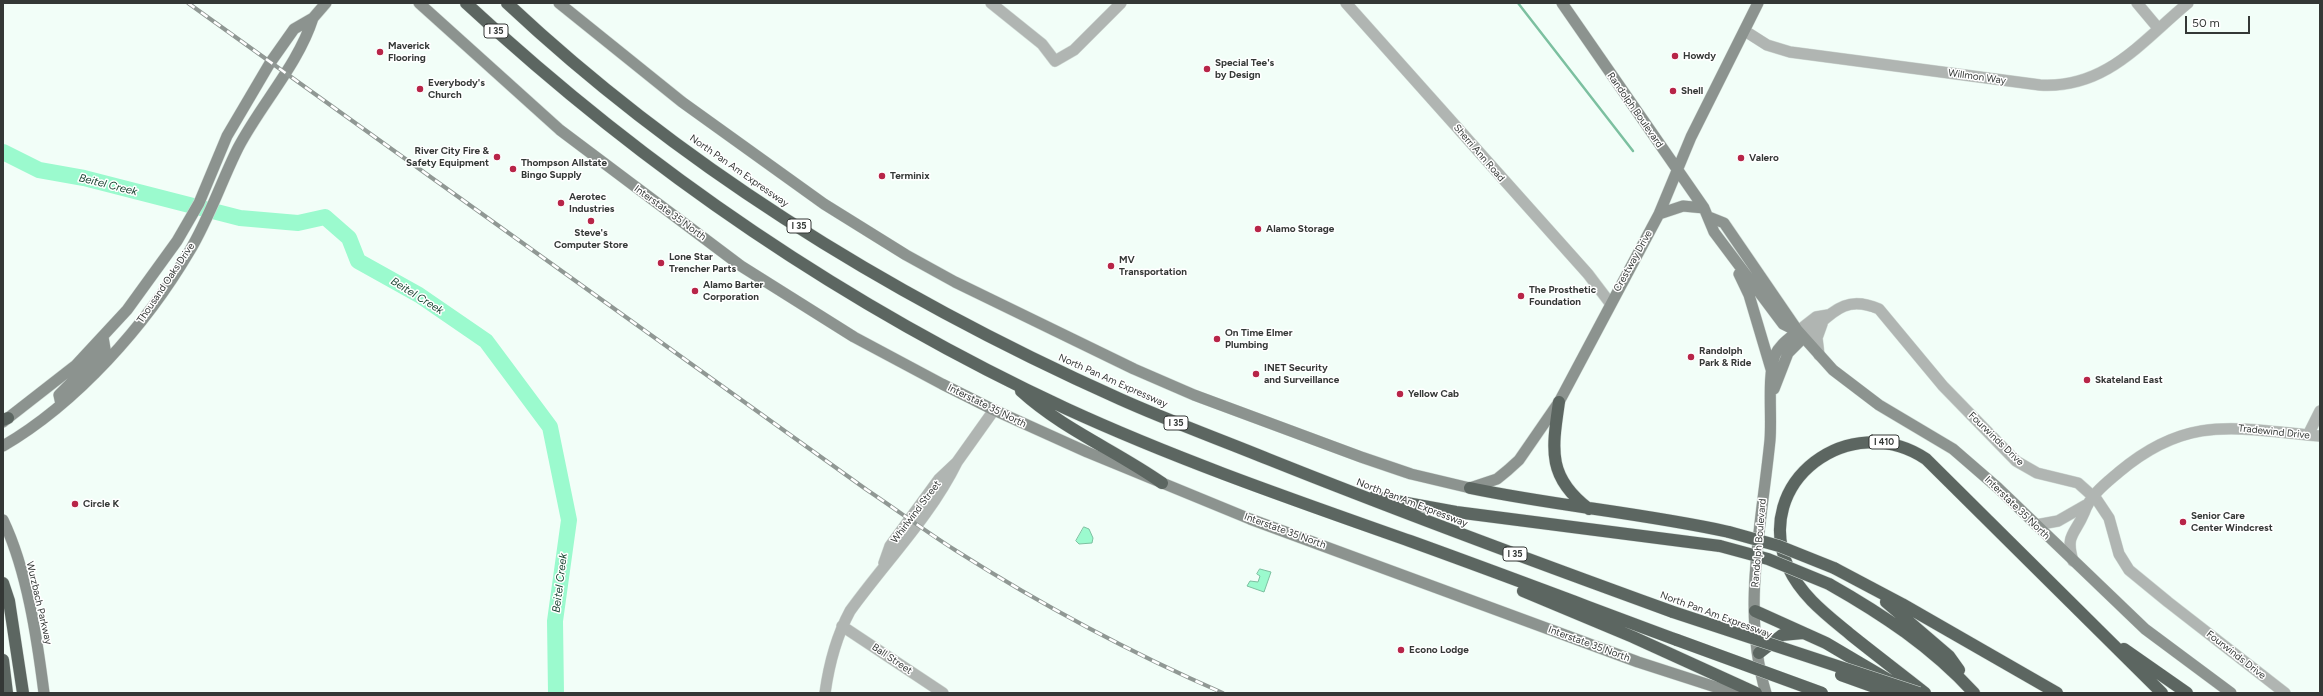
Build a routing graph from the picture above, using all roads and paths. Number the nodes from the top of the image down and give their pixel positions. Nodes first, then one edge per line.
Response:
1 (326, 3) edge
2 (419, 3) edge
3 (466, 3) edge
4 (507, 3) edge
5 (559, 3) edge
6 (991, 3) edge
7 (1121, 3) edge
8 (1346, 3) edge
9 (1562, 3) edge
10 (1758, 3) edge
11 (2137, 3) edge
12 (2188, 3) edge
13 (313, 18) junction
14 (2158, 28) junction
15 (1745, 31) junction
16 (1676, 170) junction
17 (1707, 213) junction
18 (1659, 214) junction
19 (1723, 245) junction
20 (1610, 304) junction
21 (1825, 319) junction
22 (1804, 334) junction
23 (103, 337) junction
24 (1819, 355) junction
25 (1771, 370) junction
26 (1010, 381) junction
27 (1772, 393) junction
28 (1559, 402) junction
29 (61, 404) junction
30 (994, 410) junction
31 (2320, 411) edge
32 (5, 420) edge
33 (2308, 435) junction
34 (2320, 436) edge
35 (4, 447) edge
36 (1162, 483) junction
37 (1470, 488) junction
38 (1357, 495) junction
39 (2089, 501) junction
40 (1590, 510) junction
41 (3, 520) edge
42 (2036, 525) junction
43 (1416, 544) junction
44 (2073, 561) junction
45 (3, 583) edge
46 (1868, 588) junction
47 (1755, 611) junction
48 (1673, 612) junction
49 (842, 626) junction
50 (2097, 630) junction
51 (1803, 633) junction
52 (1759, 654) junction
53 (3, 660) edge
54 (1638, 662) junction
55 (7, 693) edge
56 (23, 693) edge
57 (44, 693) edge
58 (825, 693) edge
59 (943, 693) edge
60 (1711, 693) edge
61 (1734, 693) edge
62 (1756, 693) edge
63 (1766, 693) edge
64 (1822, 693) edge
65 (1891, 693) edge
66 (1904, 693) edge
67 (1918, 693) edge
68 (1926, 693) edge
69 (1974, 693) edge
70 (2057, 693) edge
71 (2162, 693) edge
72 (2187, 693) edge
73 (2231, 693) edge
74 (2285, 693) edge

1 - 13 main road, Thousand Oaks Drive
2 - 30 main road, Interstate 35 North
3 - 26 highway, I 35
4 - 38 highway, North Pan Am Expressway / I 35
5 - 37 main road
6 - 7 street
8 - 20 street, Sherri Ann Road
9 - 16 main road, Randolph Boulevard
10 - 15 main road, Crestway Drive
11 - 14 street
12 - 14 street, Willmon Way
13 - 23 main road, Thousand Oaks Drive
13 - 29 main road, Thousand Oaks Drive
14 - 15 street, Willmon Way
15 - 16 main road, Crestway Drive
16 - 17 main road, Randolph Boulevard
16 - 18 main road, Crestway Drive
17 - 18 main road
17 - 19 main road, Randolph Boulevard
17 - 22 main road, Randolph Boulevard
18 - 20 main road, Crestway Drive
19 - 22 main road, Randolph Boulevard
19 - 25 main road
20 - 28 main road, Crestway Drive
21 - 22 street, Fourwinds Drive
21 - 24 street
21 - 39 street, Fourwinds Drive
22 - 24 main road, Interstate 35 North
22 - 25 main road, Randolph Boulevard
22 - 27 main road, Randolph Boulevard
23 - 29 main road
23 - 32 main road, Thousand Oaks Drive
24 - 42 main road, Interstate 35 North
25 - 27 main road, Randolph Boulevard
26 - 36 highway
26 - 43 highway, I 35
27 - 47 main road, Randolph Boulevard
28 - 37 main road, Crestway Drive
28 - 40 highway
29 - 35 main road, Thousand Oaks Drive
30 - 36 main road, Interstate 35 North
30 - 49 street, Whirlwind Street
31 - 33 street
33 - 34 street, Tradewind Drive
33 - 39 street, Tradewind Drive
36 - 54 main road, Interstate 35 North
37 - 40 highway
38 - 48 highway, North Pan Am Expressway / I 35
38 - 69 highway, bridge
39 - 42 street, Tradewind Drive
39 - 44 street, Tradewind Drive
39 - 74 street, Fourwinds Drive
40 - 46 highway, bridge
41 - 57 main road, Wurzbach Parkway
42 - 44 main road, Interstate 35 North
43 - 62 highway
43 - 64 highway, I 35, bridge
44 - 73 main road, Interstate 35 North
45 - 56 highway
46 - 69 highway
46 - 70 highway
47 - 51 highway
47 - 52 main road, Randolph Boulevard
48 - 65 highway, North Pan Am Expressway / I 35, bridge
48 - 67 highway, bridge
49 - 58 street, Whirlwind Street
49 - 59 street, Ball Street
50 - 68 highway, I 410
50 - 71 highway, I 410
50 - 72 highway
51 - 52 highway
51 - 66 highway
52 - 63 main road, Randolph Boulevard
53 - 55 highway
54 - 60 main road, Interstate 35 North
54 - 61 main road, Interstate 35 North

